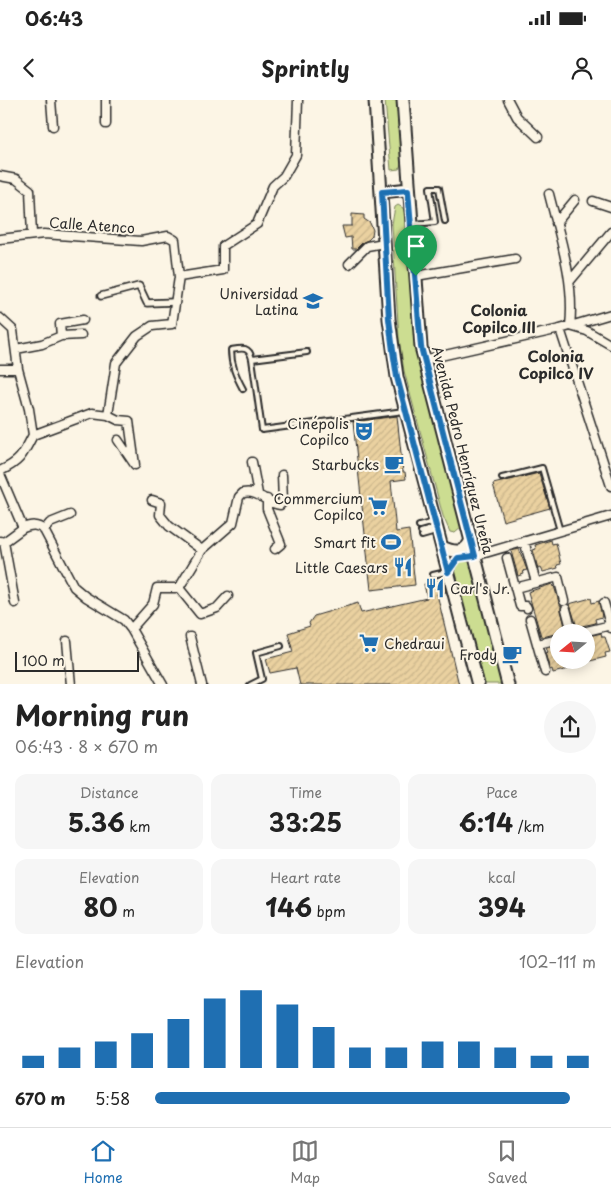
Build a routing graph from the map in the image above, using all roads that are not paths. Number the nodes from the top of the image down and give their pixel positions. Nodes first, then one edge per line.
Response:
1 (52, 100) edge
2 (106, 100) edge
3 (298, 100) edge
4 (375, 100) edge
5 (403, 100) edge
6 (508, 100) edge
7 (106, 124) dead end
8 (53, 126) dead end
9 (538, 137) dead end
10 (0, 176) edge
11 (408, 190) junction
12 (382, 192) junction
13 (549, 194) dead end
14 (575, 200) dead end
15 (593, 201) dead end
16 (611, 207) edge
17 (445, 221) dead end
18 (556, 223) junction
19 (412, 224) junction
20 (611, 232) edge
21 (32, 235) junction
22 (0, 240) edge
23 (384, 243) junction
24 (515, 260) dead end
25 (349, 264) dead end
26 (179, 276) junction
27 (416, 276) junction
28 (570, 281) junction
29 (101, 296) dead end
30 (175, 302) junction
31 (611, 314) edge
32 (0, 318) edge
33 (83, 320) dead end
34 (570, 326) junction
35 (560, 329) junction
36 (81, 335) dead end
37 (61, 336) junction
38 (611, 345) edge
39 (16, 349) junction
40 (307, 352) dead end
41 (252, 359) junction
42 (423, 360) junction
43 (0, 369) edge
44 (18, 369) junction
45 (243, 389) dead end
46 (406, 411) junction
47 (108, 415) junction
48 (33, 435) junction
49 (118, 440) dead end
50 (252, 462) dead end
51 (608, 466) edge
52 (0, 473) edge
53 (282, 475) dead end
54 (502, 478) dead end
55 (611, 486) edge
56 (258, 494) junction
57 (152, 500) dead end
58 (267, 500) junction
59 (70, 515) dead end
60 (611, 516) edge
61 (419, 526) dead end
62 (436, 527) junction
63 (23, 528) junction
64 (44, 530) junction
65 (560, 531) junction
66 (421, 534) dead end
67 (471, 539) junction
68 (2, 541) edge
69 (524, 541) junction
70 (442, 547) junction
71 (275, 549) dead end
72 (202, 550) junction
73 (475, 556) junction
74 (507, 558) dead end
75 (448, 572) junction
76 (433, 575) dead end
77 (536, 582) junction
78 (179, 588) junction
79 (516, 588) junction
80 (228, 596) dead end
81 (564, 600) dead end
82 (15, 602) dead end
83 (604, 603) dead end
84 (527, 608) dead end
85 (566, 609) dead end
86 (530, 619) dead end
87 (570, 624) edge
88 (611, 626) edge
89 (131, 629) junction
90 (595, 630) edge
91 (190, 637) dead end
92 (67, 641) dead end
93 (550, 641) edge
94 (538, 644) junction
95 (281, 646) dead end
96 (545, 672) dead end
97 (72, 684) edge
98 (163, 684) edge
99 (202, 684) edge
100 (250, 684) edge
101 (478, 684) edge
102 (508, 684) edge

1 - 8 street
2 - 7 street
3 - 26 street
4 - 12 main road
5 - 11 main road, Avenida Pedro Henríquez Ureña
6 - 9 street
10 - 21 street
11 - 12 main road
11 - 19 main road, Avenida Pedro Henríquez Ureña
12 - 23 main road
13 - 18 street
14 - 18 street
15 - 16 street
17 - 19 lane
18 - 28 street
19 - 27 main road, Avenida Pedro Henríquez Ureña
20 - 28 street
21 - 22 street, Calle Atenco
21 - 26 street, Calle Atenco
23 - 25 street
23 - 46 main road
24 - 27 street
26 - 30 street
27 - 42 main road, Avenida Pedro Henríquez Ureña
28 - 34 street
29 - 30 street
30 - 47 street
31 - 34 street
32 - 39 street
33 - 37 street
34 - 35 street
34 - 38 street
35 - 42 street
35 - 51 street
36 - 37 street
37 - 39 street
39 - 44 street
40 - 41 lane
41 - 45 lane
41 - 46 lane
42 - 67 main road, Avenida Pedro Henríquez Ureña
43 - 44 street
44 - 48 street
46 - 62 main road
47 - 48 street
47 - 49 street
48 - 52 street
50 - 56 street
51 - 55 street
52 - 63 street
53 - 58 street
54 - 65 lane
56 - 58 street
56 - 72 street
57 - 72 street
58 - 71 street
59 - 64 street
60 - 65 street
61 - 62 lane
62 - 66 lane
62 - 70 main road
63 - 64 street
63 - 68 street
64 - 89 street
65 - 69 street
67 - 70 main road
67 - 73 main road, Avenida Pedro Henríquez Ureña
68 - 82 street
69 - 73 street
69 - 77 street
70 - 75 main road
72 - 78 street
73 - 75 main road
73 - 102 main road, Avenida Pedro Henríquez Ureña
74 - 79 street
75 - 76 lane
75 - 101 main road
77 - 79 street
77 - 81 street
78 - 80 street
78 - 89 street
79 - 84 street
83 - 88 street
85 - 87 street
86 - 94 street
88 - 90 street
89 - 98 street
91 - 99 street
92 - 97 street
93 - 94 street
94 - 96 street
95 - 100 lane

